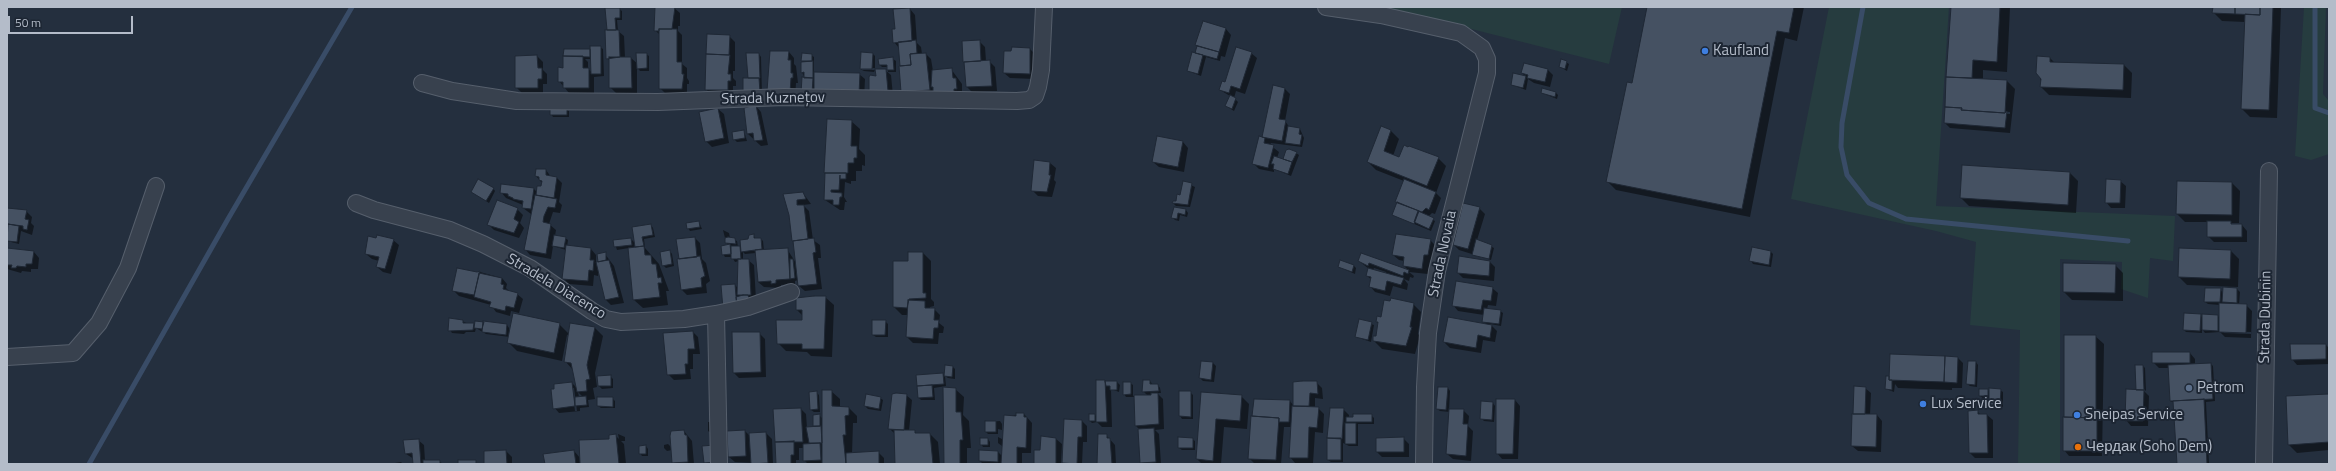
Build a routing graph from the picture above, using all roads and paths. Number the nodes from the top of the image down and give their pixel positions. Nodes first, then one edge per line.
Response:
1 (1044, 7) edge
2 (1326, 7) edge
3 (422, 83) dead end
4 (2268, 171) dead end
5 (156, 186) dead end
6 (356, 203) dead end
7 (791, 292) dead end
8 (716, 314) junction
9 (7, 357) edge
10 (719, 464) edge
11 (1424, 464) edge
12 (2264, 464) edge

1 - 3 street, Strada Kuznețov
2 - 11 street, Strada Novaia
4 - 12 street, Strada Dubinin
5 - 9 street
6 - 8 street, Stradela Diacenco
7 - 8 street, Stradela Diacenco
8 - 10 street

